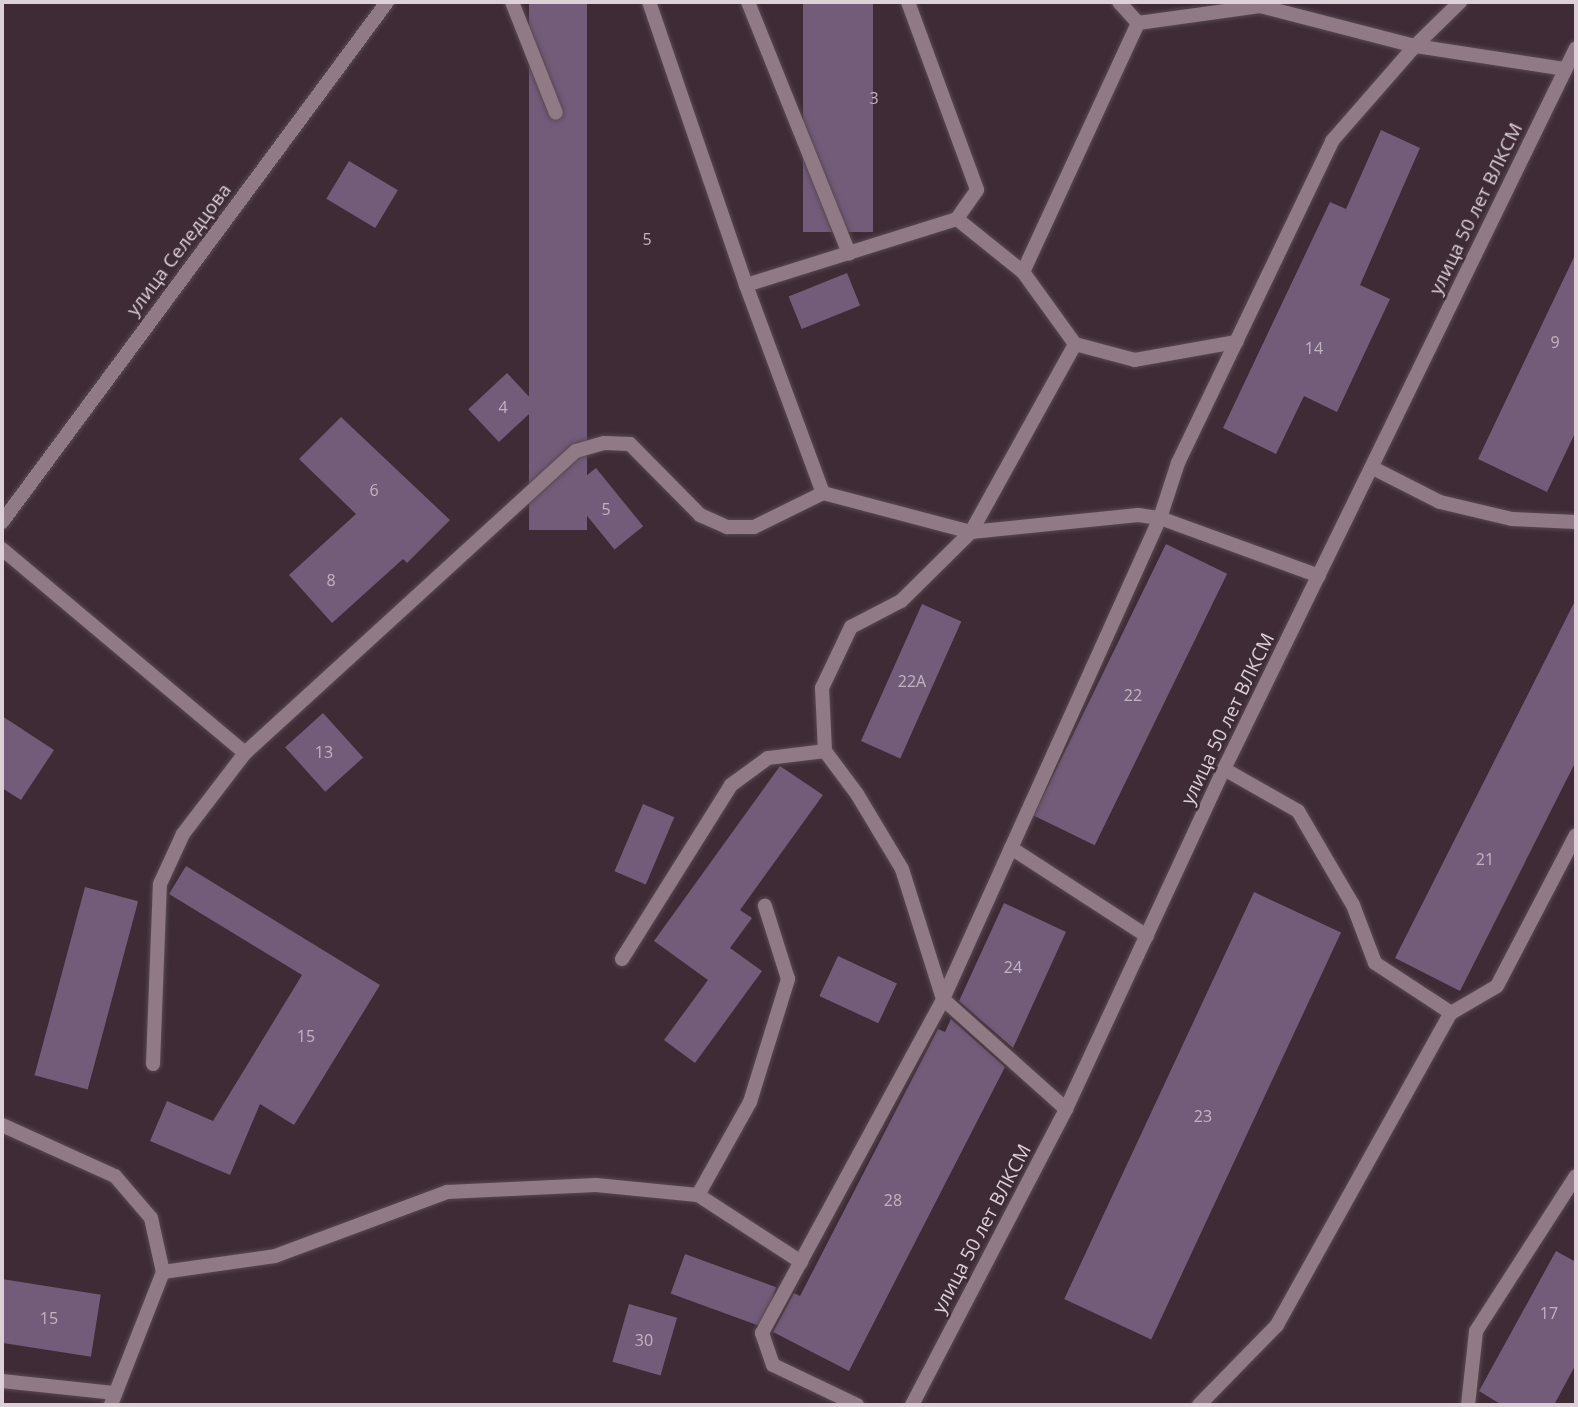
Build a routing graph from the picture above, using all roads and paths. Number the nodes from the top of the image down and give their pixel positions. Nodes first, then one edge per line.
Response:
1 (387, 2) edge
2 (512, 2) edge
3 (649, 2) edge
4 (748, 2) edge
5 (908, 2) edge
6 (1119, 2) edge
7 (1460, 2) edge
8 (1138, 23) junction
9 (1415, 46) junction
10 (1576, 48) edge
11 (1565, 69) junction
12 (556, 113) dead end
13 (957, 219) junction
14 (849, 253) junction
15 (1023, 272) junction
16 (746, 285) junction
17 (1236, 342) junction
18 (1075, 344) junction
19 (1373, 468) junction
20 (823, 493) junction
21 (1160, 518) junction
22 (2, 522) edge
23 (1576, 522) edge
24 (971, 532) junction
25 (2, 549) edge
26 (1318, 576) junction
27 (825, 751) junction
28 (246, 753) junction
29 (1224, 769) junction
30 (1576, 835) edge
31 (1011, 848) junction
32 (765, 906) dead end
33 (1147, 936) junction
34 (622, 959) dead end
35 (943, 999) junction
36 (1451, 1013) junction
37 (153, 1064) dead end
38 (1066, 1109) junction
39 (2, 1125) edge
40 (1576, 1176) edge
41 (698, 1195) junction
42 (801, 1262) junction
43 (163, 1272) junction
44 (2, 1381) edge
45 (113, 1399) edge
46 (857, 1405) edge
47 (912, 1405) edge
48 (1199, 1405) edge
49 (1468, 1405) edge

1 - 22 street, улица Селедцова
2 - 12 street
3 - 16 street
4 - 14 street
5 - 13 street
6 - 8 street
7 - 9 street
8 - 9 street
8 - 15 street
9 - 11 street
9 - 17 street
10 - 11 street, улица 50 лет ВЛКСМ
11 - 19 street, улица 50 лет ВЛКСМ
13 - 14 street
13 - 15 street
14 - 16 street
15 - 18 street
16 - 20 street
17 - 18 street
17 - 21 street
18 - 24 street
19 - 23 street
19 - 26 street, улица 50 лет ВЛКСМ
20 - 24 street
20 - 28 street
21 - 24 street
21 - 26 street
21 - 31 street
24 - 27 street
25 - 28 street
26 - 29 street, улица 50 лет ВЛКСМ
27 - 34 street
27 - 35 street
28 - 37 street
29 - 33 street, улица 50 лет ВЛКСМ
29 - 36 street
30 - 36 street
31 - 33 street
31 - 35 street
32 - 41 street
33 - 38 street, улица 50 лет ВЛКСМ
35 - 38 street
35 - 42 street
36 - 48 street
38 - 47 street, улица 50 лет ВЛКСМ
39 - 43 street
40 - 49 street
41 - 42 street
41 - 43 street
42 - 46 street
43 - 45 street
44 - 45 street

